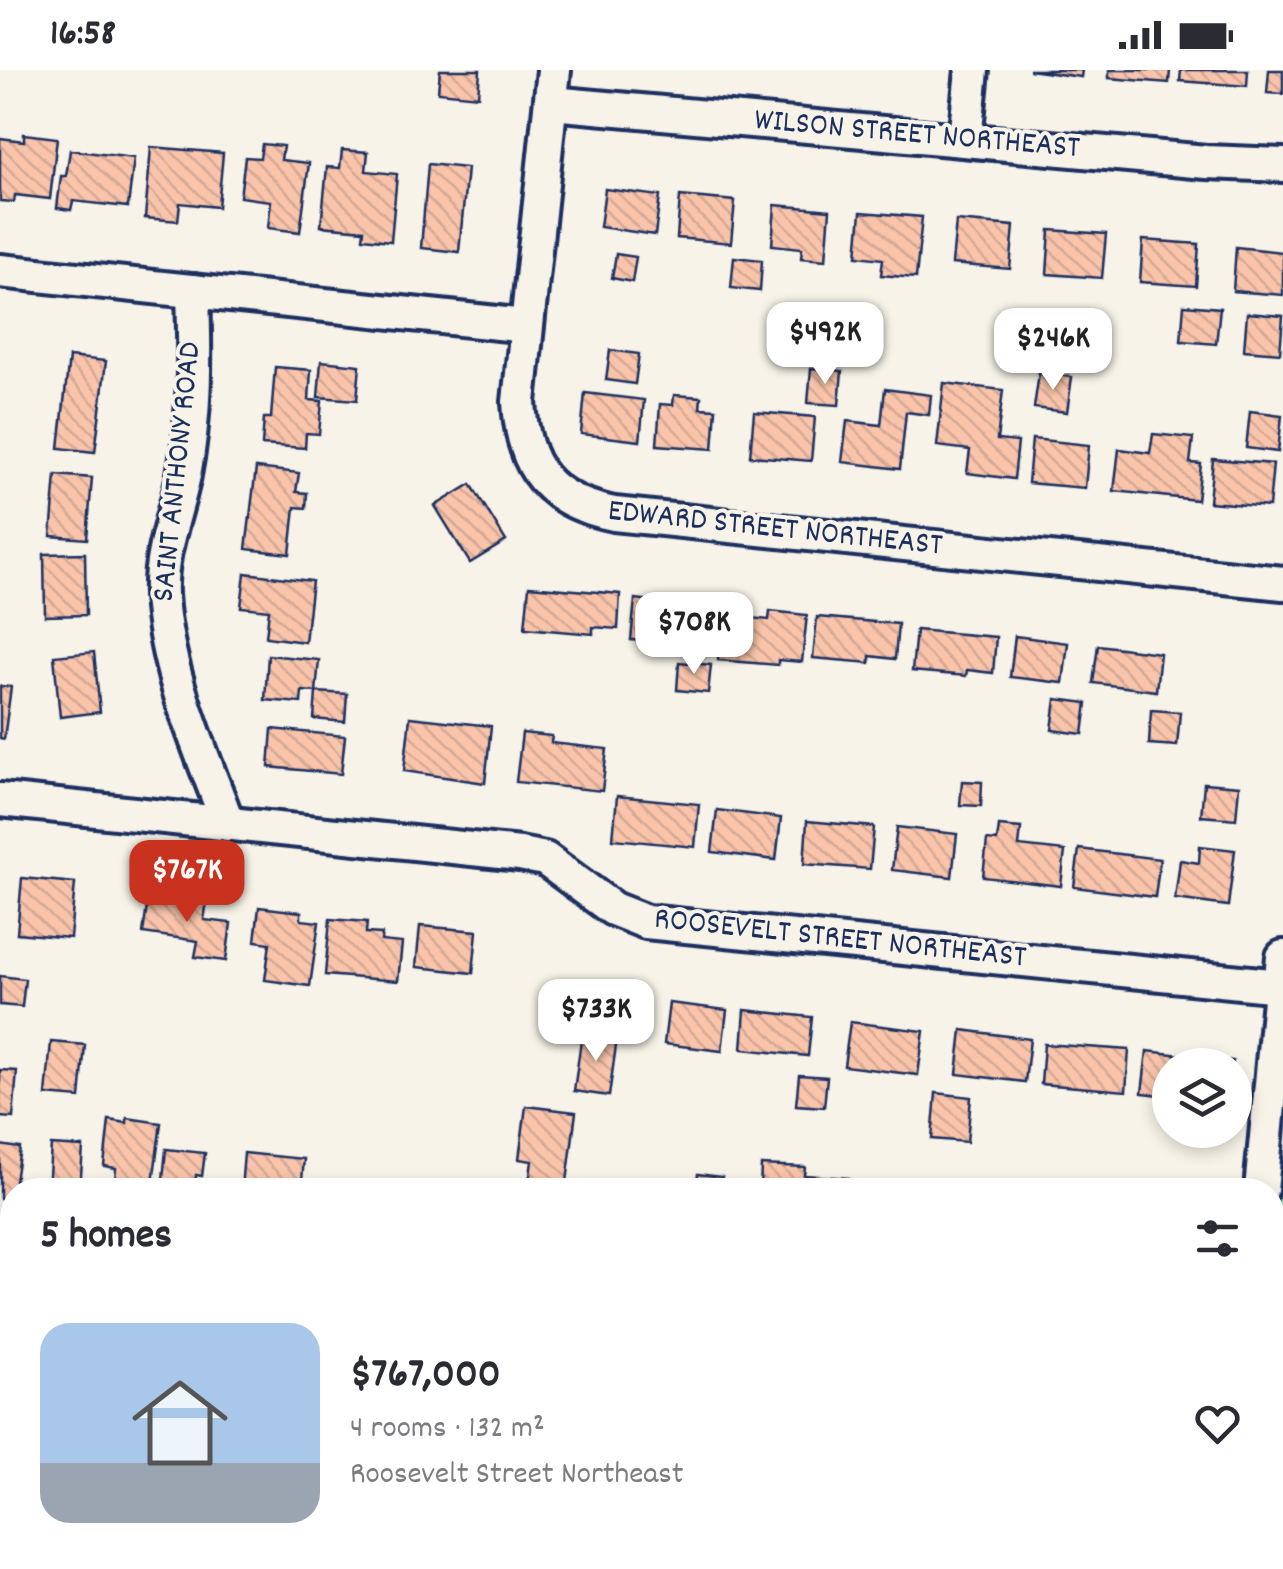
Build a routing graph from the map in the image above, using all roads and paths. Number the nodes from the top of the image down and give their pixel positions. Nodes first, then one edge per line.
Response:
1 (972, 70) edge
2 (552, 86) edge
3 (965, 140) junction
4 (1283, 165) edge
5 (0, 270) edge
6 (193, 291) junction
7 (526, 326) junction
8 (1283, 583) edge
9 (0, 800) edge
10 (228, 824) junction
11 (1282, 971) edge
12 (1262, 1178) edge

1 - 3 street
2 - 3 street, WILSON STREET NORTHEAST
2 - 7 street, EDWARD STREET NORTHEAST
3 - 4 street, WILSON STREET NORTHEAST
5 - 6 street
6 - 7 street
6 - 10 street, SAINT ANTHONY ROAD
7 - 8 street, EDWARD STREET NORTHEAST
9 - 10 street, ROOSEVELT STREET NORTHEAST
10 - 11 street, ROOSEVELT STREET NORTHEAST
11 - 12 street

